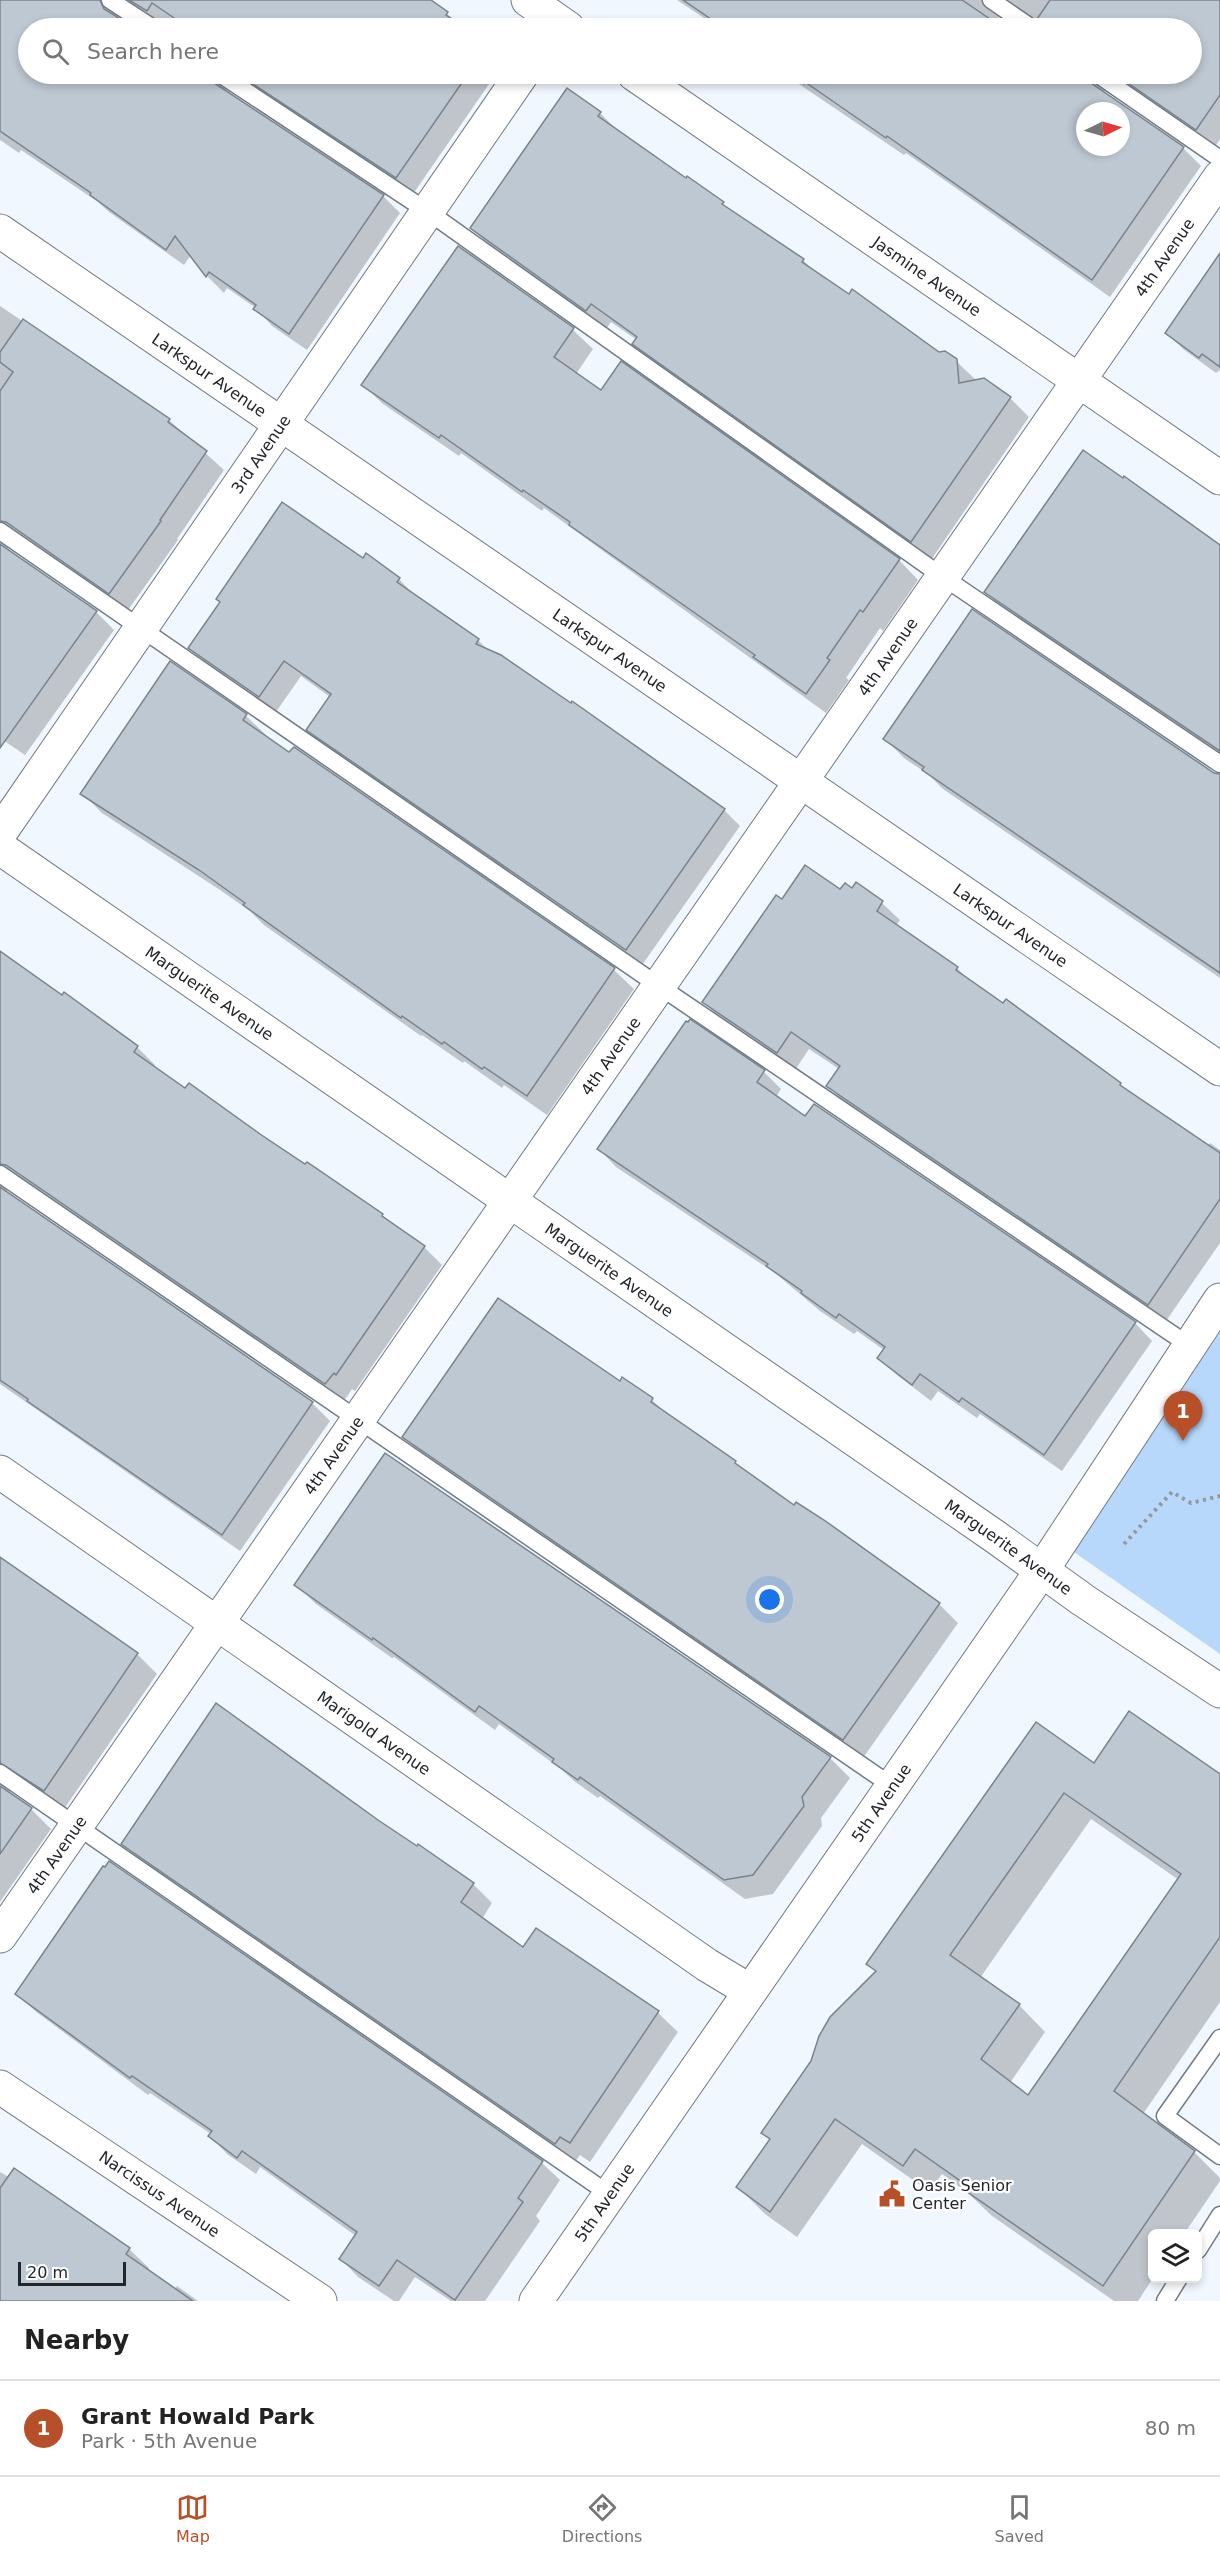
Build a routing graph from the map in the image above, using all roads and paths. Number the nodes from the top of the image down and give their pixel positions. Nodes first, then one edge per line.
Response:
1 (110, 0) edge
2 (528, 0) edge
3 (992, 0) edge
4 (138, 18) edge
5 (560, 18) edge
6 (1018, 18) edge
7 (235, 84) edge
8 (515, 84) edge
9 (649, 84) edge
10 (1111, 84) edge
11 (1220, 159) edge
12 (1220, 177) edge
13 (427, 212) junction
14 (0, 231) edge
15 (1079, 380) junction
16 (281, 422) junction
17 (1220, 478) edge
18 (0, 531) edge
19 (943, 577) junction
20 (139, 628) junction
21 (1220, 764) edge
22 (802, 780) junction
23 (0, 833) edge
24 (0, 848) edge
25 (659, 986) junction
26 (1220, 1069) edge
27 (0, 1174) edge
28 (511, 1201) junction
29 (1220, 1300) edge
30 (1190, 1346) junction
31 (359, 1419) junction
32 (0, 1472) edge
33 (1220, 1496) edge
34 (1124, 1544) dead end
35 (1042, 1570) junction
36 (218, 1622) junction
37 (1220, 1691) edge
38 (0, 1773) edge
39 (892, 1786) junction
40 (76, 1826) junction
41 (0, 1936) edge
42 (750, 1991) junction
43 (1220, 2038) edge
44 (0, 2087) edge
45 (1220, 2156) edge
46 (609, 2194) junction
47 (1220, 2215) edge
48 (1202, 2242) edge
49 (1176, 2283) edge
50 (320, 2301) edge
51 (536, 2301) edge
52 (1165, 2301) edge

1 - 4 lane
2 - 5 street
3 - 6 lane
7 - 13 lane
8 - 13 street, 3rd Avenue
9 - 15 street, Jasmine Avenue
10 - 11 lane
12 - 15 street, 4th Avenue
13 - 16 street, 3rd Avenue
13 - 19 lane
14 - 16 street, Larkspur Avenue
15 - 17 street, Jasmine Avenue
15 - 19 street, 4th Avenue
16 - 20 street, 3rd Avenue
16 - 22 street, Larkspur Avenue
18 - 20 lane
19 - 21 lane
19 - 22 street, 4th Avenue
20 - 23 street, 3rd Avenue
20 - 25 lane
22 - 25 street, 4th Avenue
22 - 26 street, Larkspur Avenue
24 - 28 street, Marguerite Avenue
25 - 28 street, 4th Avenue
25 - 30 lane
27 - 31 lane
28 - 31 street, 4th Avenue
28 - 35 street, Marguerite Avenue
29 - 30 street, 5th Avenue
30 - 35 street, 5th Avenue
31 - 36 street, 4th Avenue
31 - 39 lane
32 - 36 street, Marigold Avenue
33 - 34 path
35 - 37 street, Marguerite Avenue
35 - 39 street, 5th Avenue
36 - 40 street, 4th Avenue
36 - 42 street, Marigold Avenue
38 - 40 lane
39 - 42 street, 5th Avenue
40 - 41 street, 4th Avenue
40 - 46 lane
42 - 46 street, 5th Avenue
43 - 45 lane
44 - 50 street, Narcissus Avenue
46 - 51 street, 5th Avenue
47 - 48 lane
49 - 52 lane

